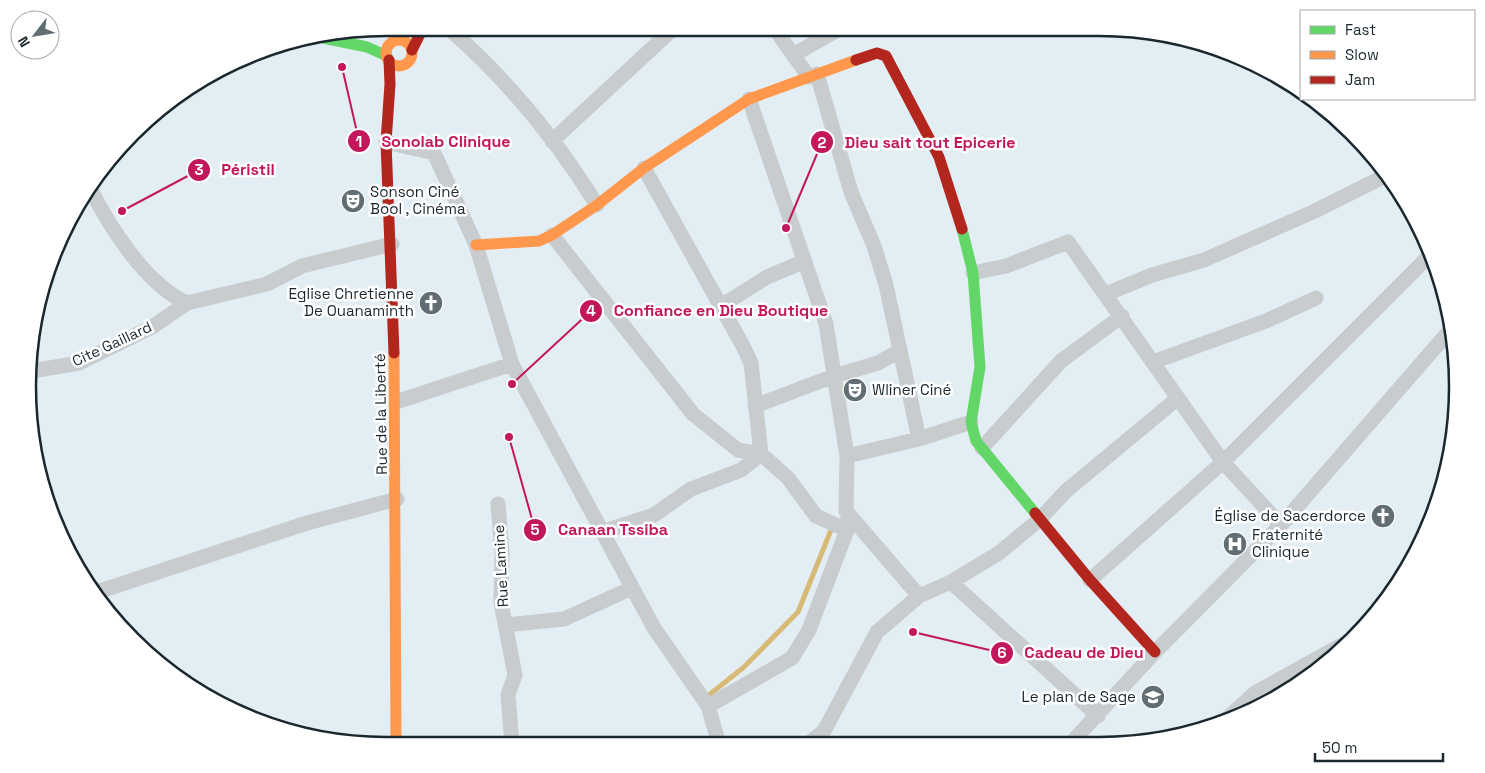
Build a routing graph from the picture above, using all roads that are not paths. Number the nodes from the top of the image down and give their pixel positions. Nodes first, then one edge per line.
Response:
1 (410, 36) edge
2 (418, 36) edge
3 (457, 36) edge
4 (665, 36) edge
5 (780, 36) edge
6 (827, 36) edge
7 (334, 40) edge
8 (402, 40) junction
9 (412, 50) junction
10 (389, 53) junction
11 (794, 55) junction
12 (404, 65) junction
13 (813, 76) junction
14 (390, 84) junction
15 (749, 99) junction
16 (552, 141) junction
17 (386, 142) junction
18 (644, 168) junction
19 (1380, 178) edge
20 (93, 195) edge
21 (597, 205) junction
22 (552, 235) junction
23 (392, 244) junction
24 (476, 245) junction
25 (1425, 260) edge
26 (805, 261) junction
27 (973, 273) junction
28 (1106, 294) junction
29 (1316, 298) dead end
30 (187, 303) junction
31 (721, 306) junction
32 (1122, 316) junction
33 (1445, 336) edge
34 (899, 351) junction
35 (1153, 362) junction
36 (512, 364) junction
37 (37, 370) edge
38 (834, 376) junction
39 (1178, 398) junction
40 (396, 402) junction
41 (755, 406) junction
42 (970, 422) junction
43 (919, 439) junction
44 (982, 448) junction
45 (761, 454) junction
46 (847, 456) junction
47 (1223, 462) junction
48 (397, 499) junction
49 (498, 504) dead end
50 (846, 511) junction
51 (1040, 519) junction
52 (1281, 525) junction
53 (847, 530) junction
54 (602, 532) junction
55 (1090, 580) junction
56 (950, 582) junction
57 (632, 588) junction
58 (102, 590) edge
59 (919, 596) junction
60 (506, 625) junction
61 (1155, 652) junction
62 (1322, 656) edge
63 (708, 706) junction
64 (1239, 707) edge
65 (1098, 716) junction
66 (396, 737) edge
67 (511, 737) edge
68 (717, 737) edge
69 (816, 737) edge
70 (1077, 737) edge

1 - 8 street
2 - 9 street
3 - 16 street
4 - 16 street
5 - 11 street
6 - 11 street
7 - 10 street
8 - 9 street
8 - 10 street
9 - 12 street
10 - 12 street
10 - 14 street, Rue de la Liberté
11 - 13 street
12 - 14 street
13 - 15 street
13 - 27 street
13 - 34 street
14 - 17 street, Rue de la Liberté
15 - 18 street
15 - 26 street
16 - 21 street
17 - 23 street, Rue de la Liberté
17 - 24 street
18 - 21 street
18 - 31 street
19 - 28 street
20 - 30 street
21 - 22 street
22 - 24 street
22 - 45 street
23 - 30 street, Cite Gaillard
23 - 40 street, Rue de la Liberté
24 - 36 street
25 - 47 street
26 - 31 street
26 - 38 street
27 - 28 street
27 - 42 street
28 - 32 street
29 - 35 street
30 - 37 street, Cite Gaillard
31 - 41 street
32 - 35 street
32 - 44 street
33 - 52 street
34 - 38 street
34 - 43 street
35 - 39 street
36 - 40 street
36 - 54 street
38 - 41 street
38 - 46 street
39 - 47 street
39 - 51 street
40 - 48 street, Rue de la Liberté
41 - 45 street
42 - 43 street
42 - 44 street
43 - 46 street
44 - 51 street
45 - 53 street
45 - 54 street
46 - 50 street
47 - 52 street
47 - 55 street
48 - 58 street
48 - 66 street, Rue de la Liberté
49 - 60 street, Rue Lamine
50 - 53 street
50 - 59 street
51 - 55 street
51 - 56 street
52 - 61 street
53 - 63 street
54 - 57 street
55 - 61 street
56 - 59 street
56 - 65 street
57 - 60 street
57 - 63 street
59 - 69 street
60 - 67 street, Rue Lamine
61 - 65 street
62 - 64 street
63 - 68 street
65 - 70 street

